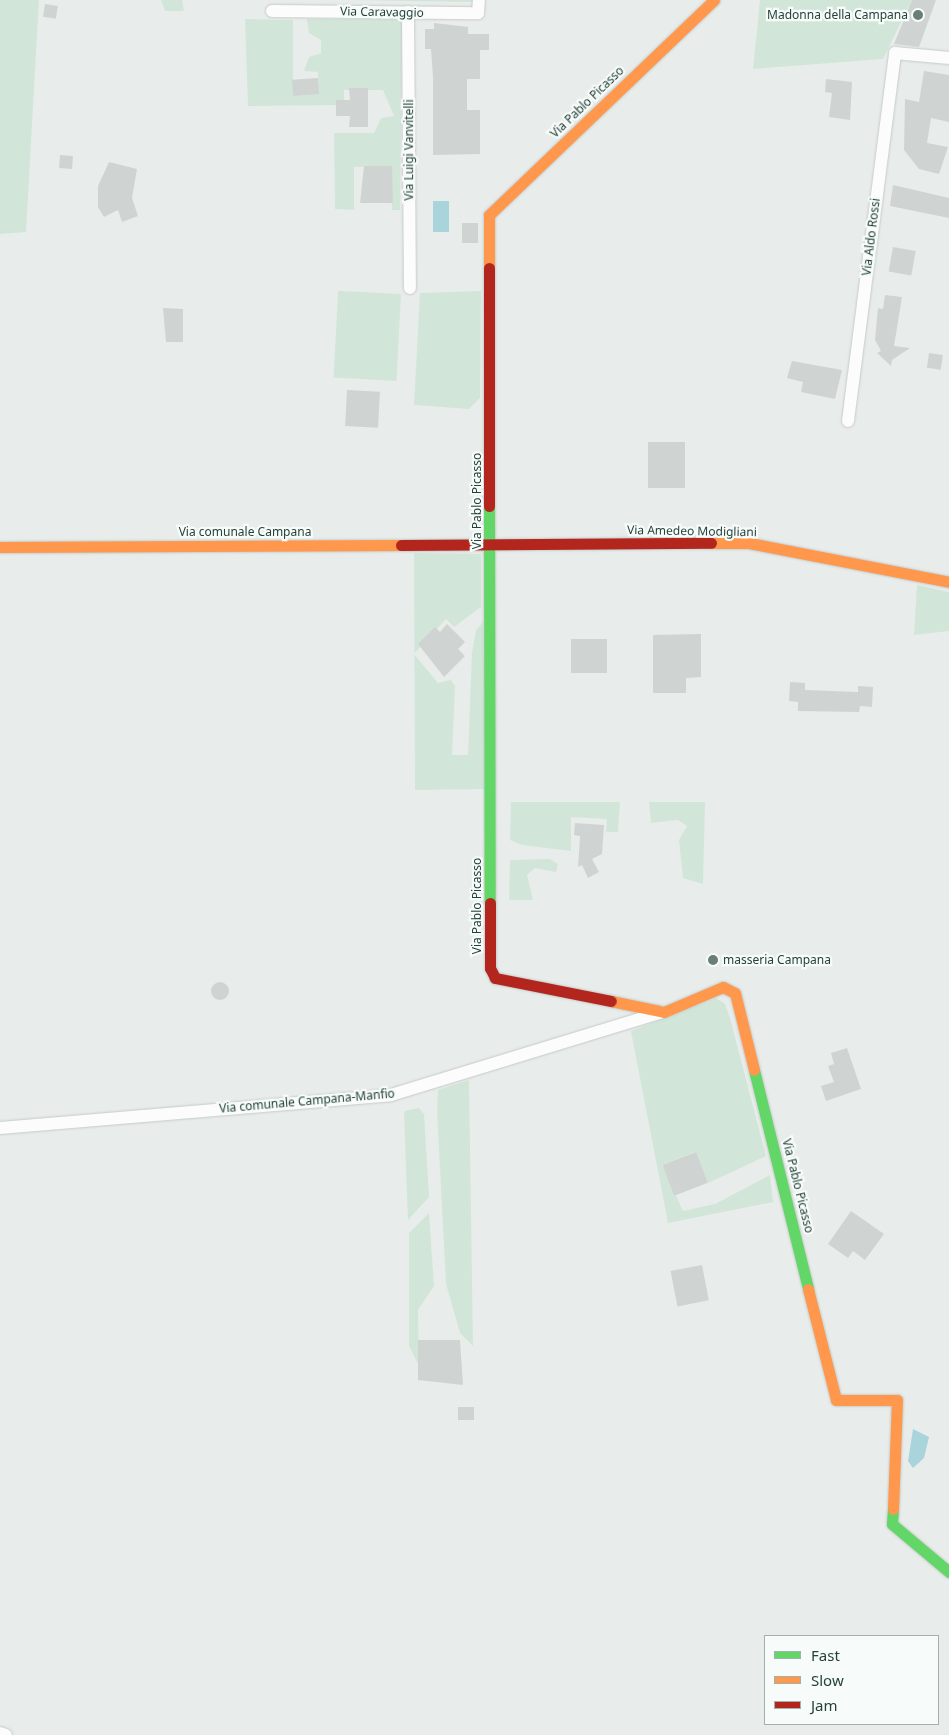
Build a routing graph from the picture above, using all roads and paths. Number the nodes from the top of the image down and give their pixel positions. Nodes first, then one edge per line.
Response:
1 (479, 0) edge
2 (714, 0) edge
3 (272, 10) dead end
4 (408, 12) junction
5 (949, 58) edge
6 (410, 288) dead end
7 (848, 421) dead end
8 (491, 544) junction
9 (0, 547) edge
10 (949, 582) edge
11 (664, 1012) junction
12 (0, 1128) edge
13 (949, 1572) edge
14 (0, 1733) edge
15 (6, 1735) edge

1 - 4 street, Via Caravaggio
2 - 8 street, Via Pablo Picasso
3 - 4 street, Via Caravaggio
4 - 6 street, Via Luigi Vanvitelli
5 - 7 street, Via Aldo Rossi
8 - 9 street, Via comunale Campana
8 - 10 street, Via Amedeo Modigliani
8 - 11 street, Via Pablo Picasso
11 - 12 street, Via comunale Campana-Manfio
11 - 13 street, Via Pablo Picasso
14 - 15 street

